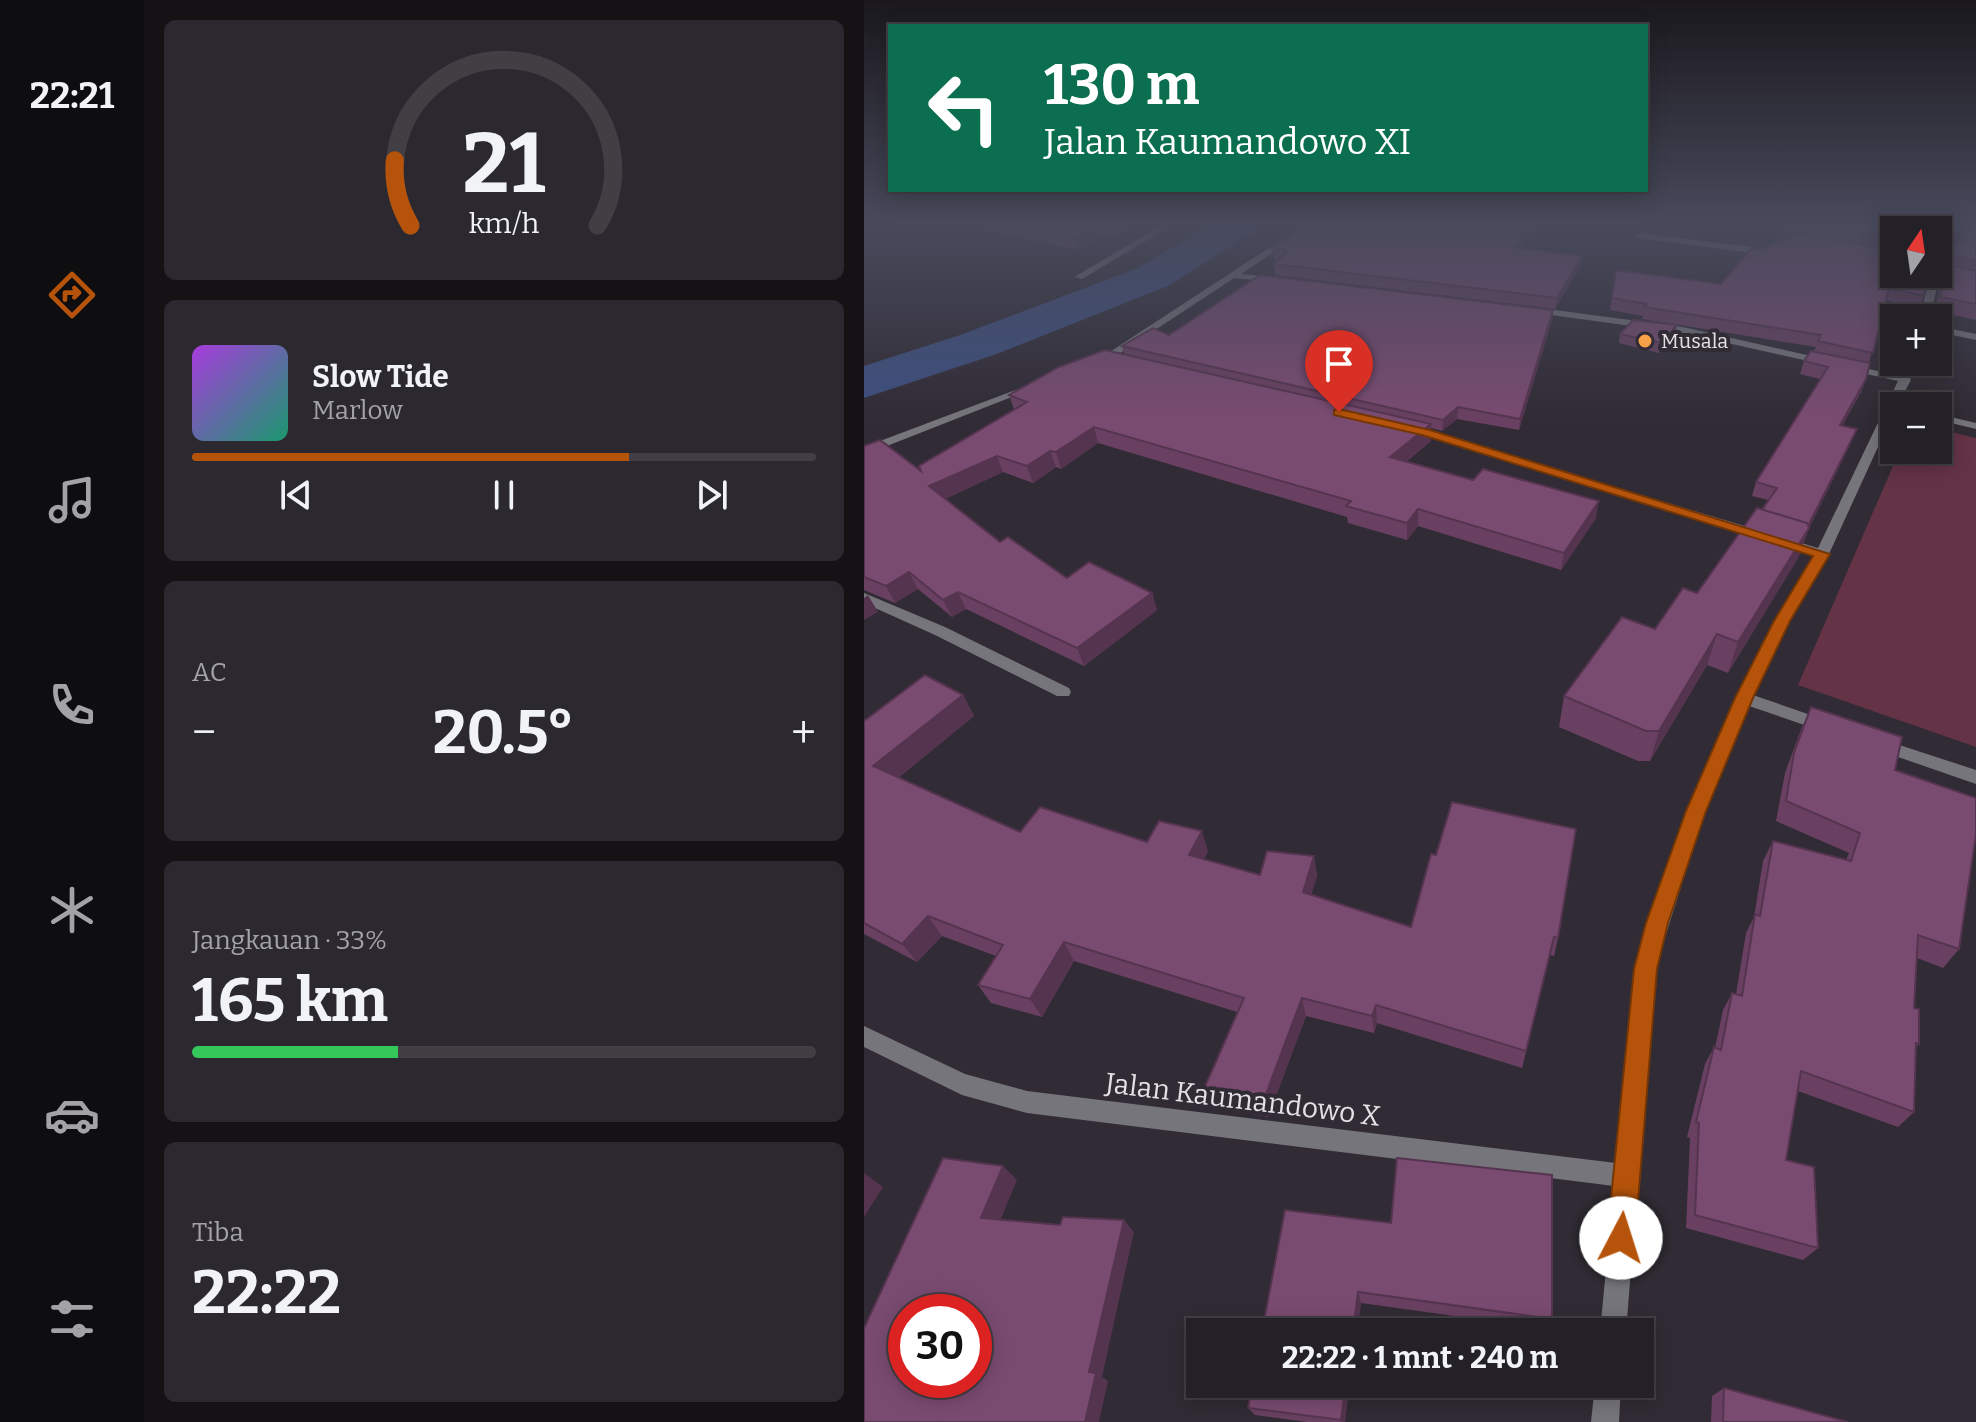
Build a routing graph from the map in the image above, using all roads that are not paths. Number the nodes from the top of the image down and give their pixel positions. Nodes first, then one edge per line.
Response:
1 (1215, 289) edge
2 (1525, 309) edge
3 (1952, 332) edge
4 (1976, 337) edge
5 (1108, 359) junction
6 (1123, 362) edge
7 (1094, 364) edge
8 (1880, 366) edge
9 (1036, 386) edge
10 (1952, 420) edge
11 (1395, 425) edge
12 (1976, 426) edge
13 (1880, 431) edge
14 (864, 451) edge
15 (1822, 554) junction
16 (864, 598) edge
17 (1063, 692) dead end
18 (1744, 698) junction
19 (1976, 777) edge
20 (864, 1036) edge
21 (1627, 1176) junction
22 (1614, 1318) edge
23 (1607, 1398) edge
24 (1605, 1422) edge

1 - 5 street
2 - 8 street
3 - 4 street
5 - 6 street
5 - 7 street
9 - 14 street
10 - 12 street
11 - 15 street
13 - 15 street
15 - 18 street
16 - 17 street
18 - 19 street
18 - 21 street
20 - 21 street, Jalan Kaumandowo X
21 - 22 street
23 - 24 street

